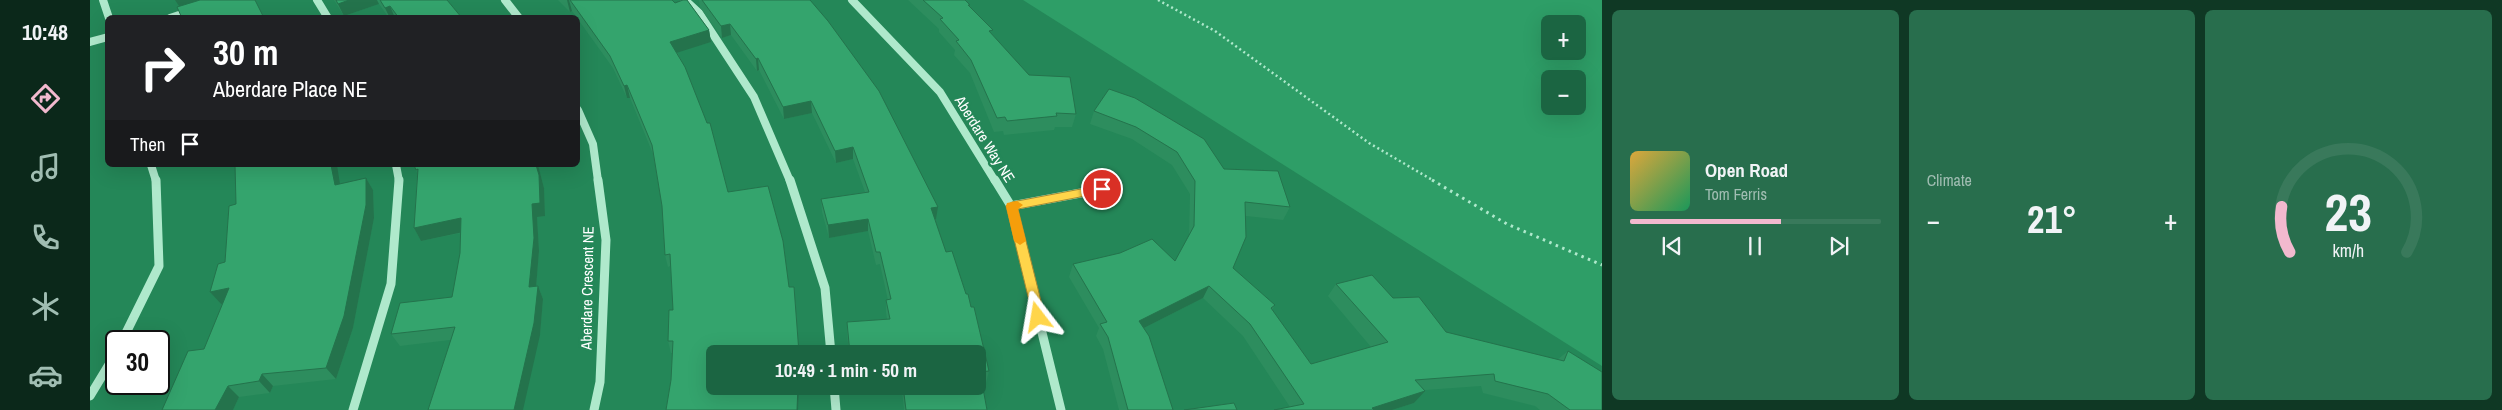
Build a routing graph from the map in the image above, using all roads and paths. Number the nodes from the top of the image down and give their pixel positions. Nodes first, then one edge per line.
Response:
1 (103, 0) edge
2 (317, 0) edge
3 (505, 0) edge
4 (685, 0) edge
5 (852, 0) edge
6 (1158, 0) edge
7 (198, 9) edge
8 (108, 15) edge
9 (179, 15) edge
10 (326, 15) edge
11 (517, 15) edge
12 (105, 38) edge
13 (90, 42) edge
14 (580, 115) edge
15 (153, 167) edge
16 (396, 167) edge
17 (1102, 189) dead end
18 (1012, 206) junction
19 (1602, 265) edge
20 (127, 330) edge
21 (830, 345) edge
22 (105, 375) edge
23 (835, 395) edge
24 (90, 396) edge
25 (353, 410) edge
26 (594, 410) edge
27 (836, 410) edge
28 (1061, 410) edge

1 - 8 street
2 - 10 street
3 - 11 street
4 - 21 street
5 - 18 street, Aberdare Way NE
6 - 19 path
7 - 9 street
12 - 13 street
14 - 26 street, Aberdare Crescent NE
15 - 20 street
16 - 25 street
17 - 18 street
18 - 28 street, Aberdare Way NE
22 - 24 street
23 - 27 street

